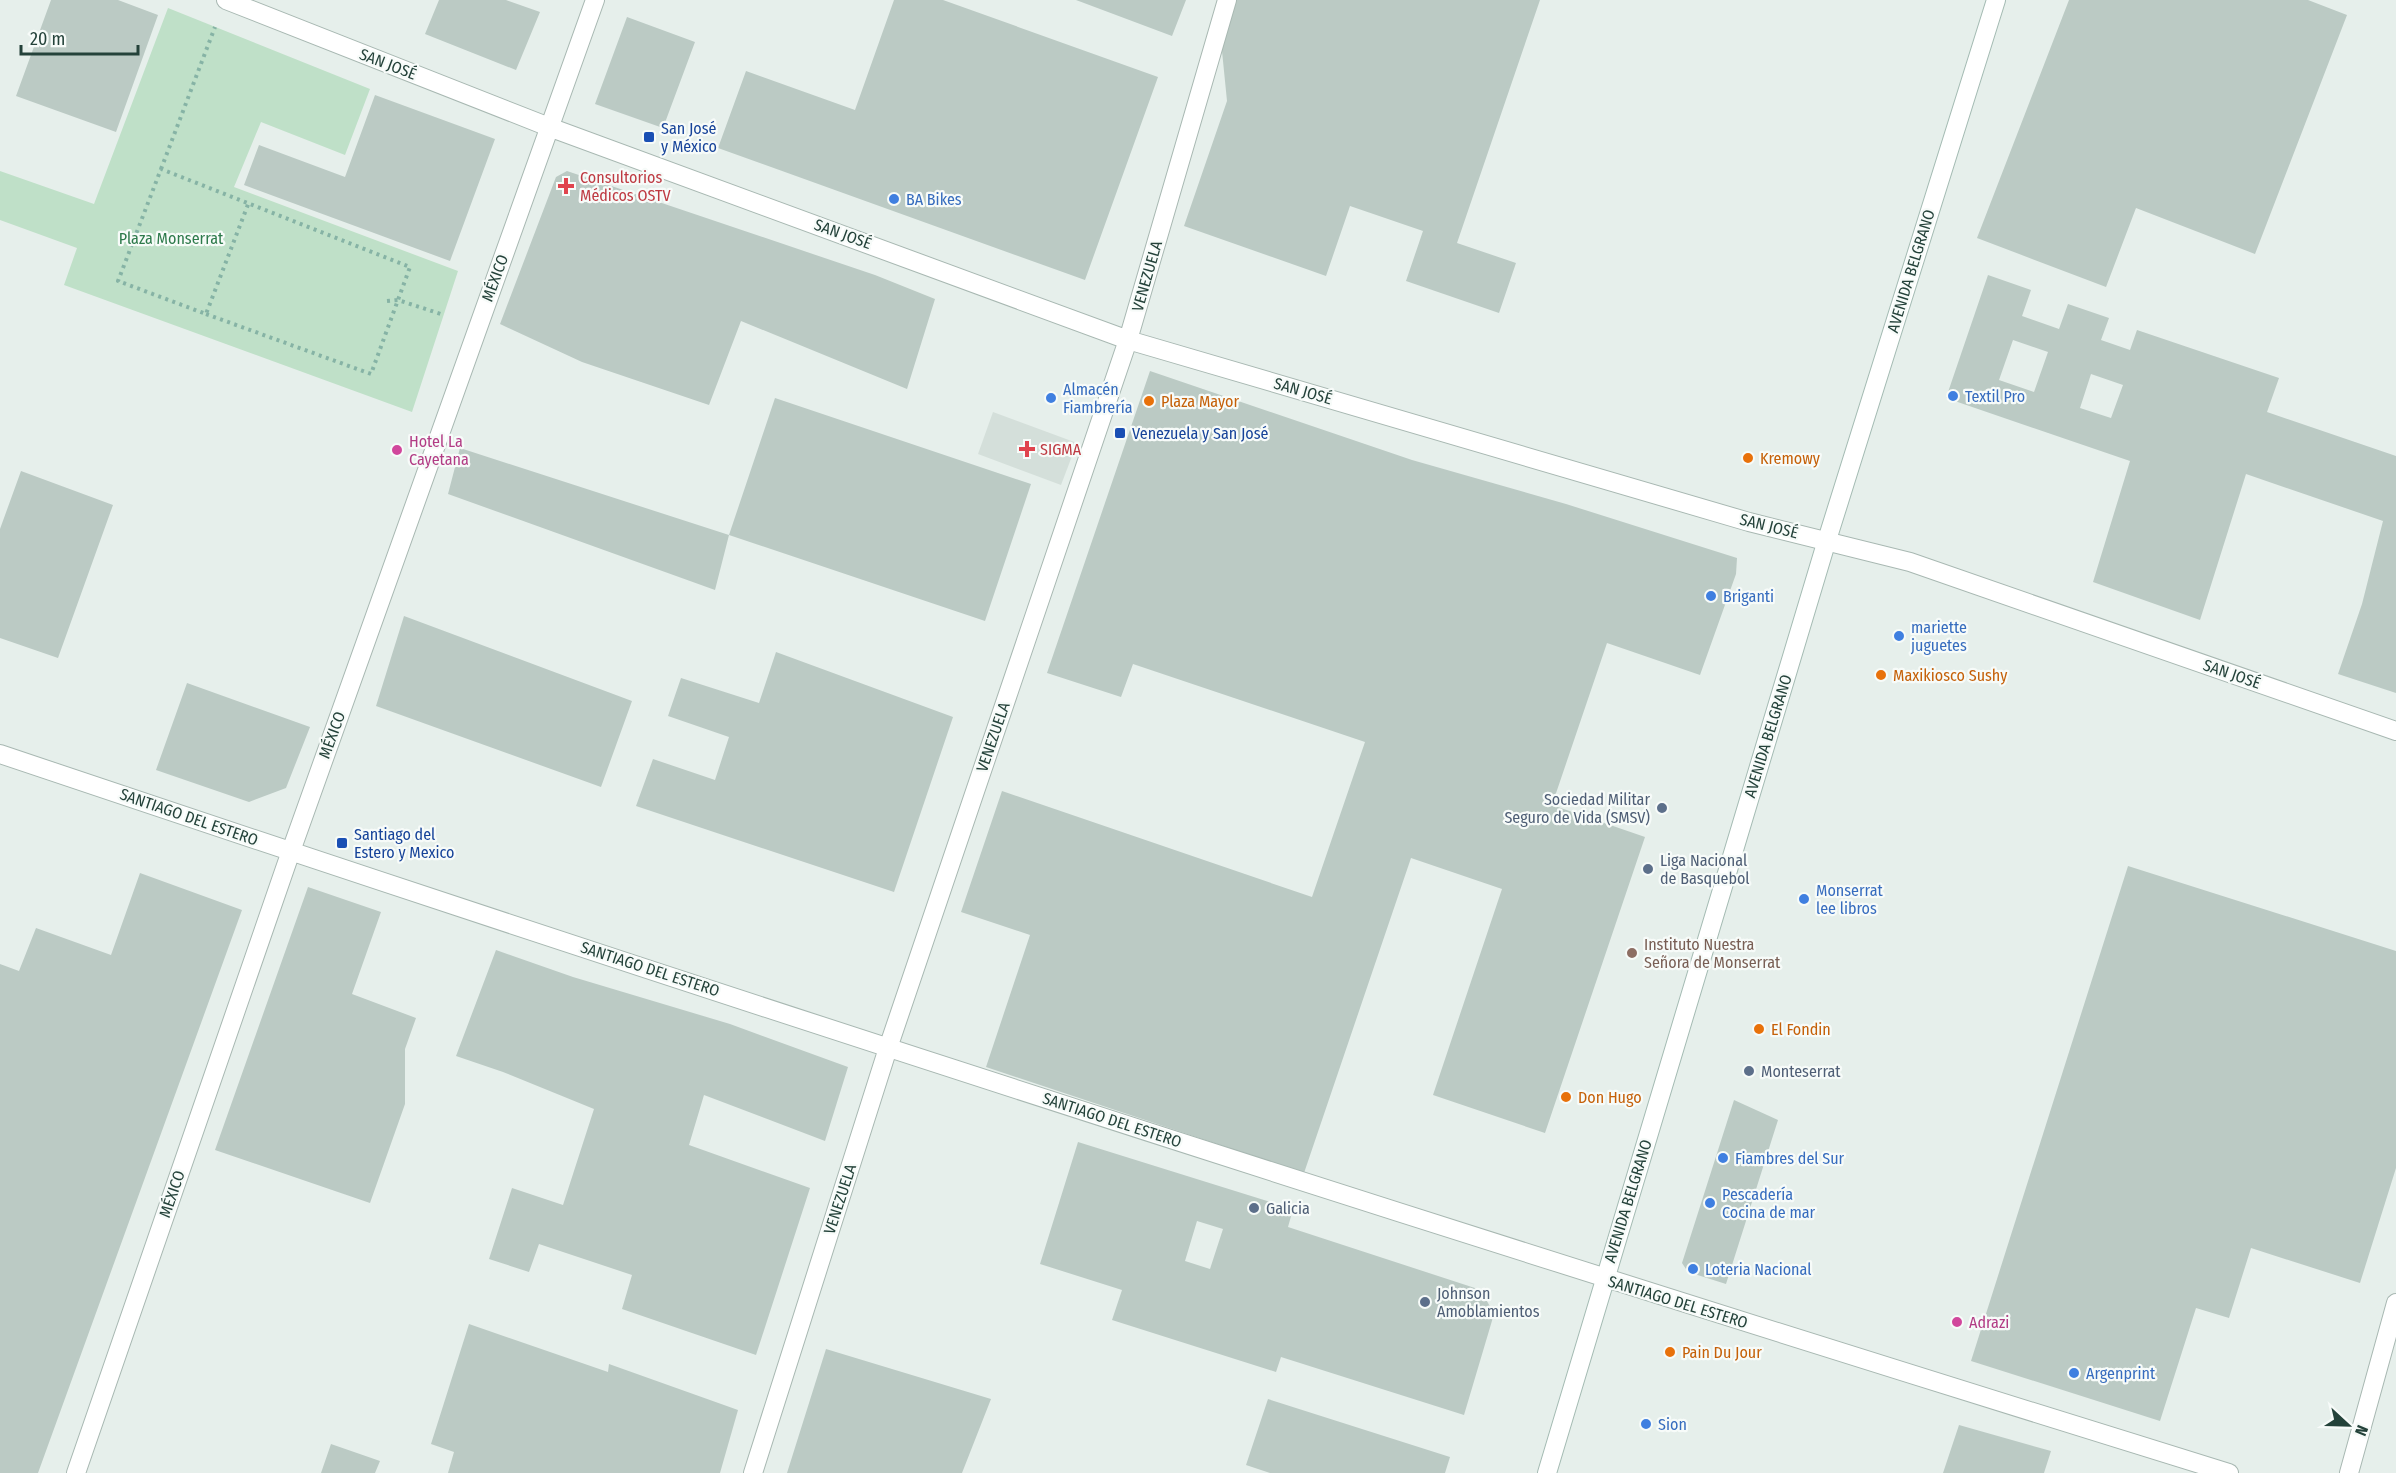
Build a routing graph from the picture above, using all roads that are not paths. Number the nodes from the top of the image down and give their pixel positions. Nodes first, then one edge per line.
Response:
1 (226, 0) edge
2 (595, 0) edge
3 (1227, 0) edge
4 (1996, 0) edge
5 (549, 127) junction
6 (1128, 340) junction
7 (1827, 540) junction
8 (2396, 731) edge
9 (0, 754) edge
10 (291, 851) junction
11 (888, 1048) junction
12 (1605, 1280) junction
13 (2396, 1303) edge
14 (76, 1473) edge
15 (753, 1473) edge
16 (1546, 1473) edge
17 (2229, 1473) edge
18 (2349, 1473) edge

1 - 5 street, SAN JOSÉ
2 - 5 street, MÉXICO
3 - 6 street, VENEZUELA
4 - 7 street, AVENIDA BELGRANO
5 - 6 street, SAN JOSÉ
5 - 10 street, MÉXICO
6 - 7 street, SAN JOSÉ
6 - 11 street, VENEZUELA
7 - 8 street, SAN JOSÉ
7 - 12 street, AVENIDA BELGRANO
9 - 10 street, SANTIAGO DEL ESTERO
10 - 11 street, SANTIAGO DEL ESTERO
10 - 14 street, MÉXICO
11 - 12 street, SANTIAGO DEL ESTERO
11 - 15 street, VENEZUELA
12 - 16 street, AVENIDA BELGRANO
12 - 17 street, SANTIAGO DEL ESTERO
13 - 18 street

